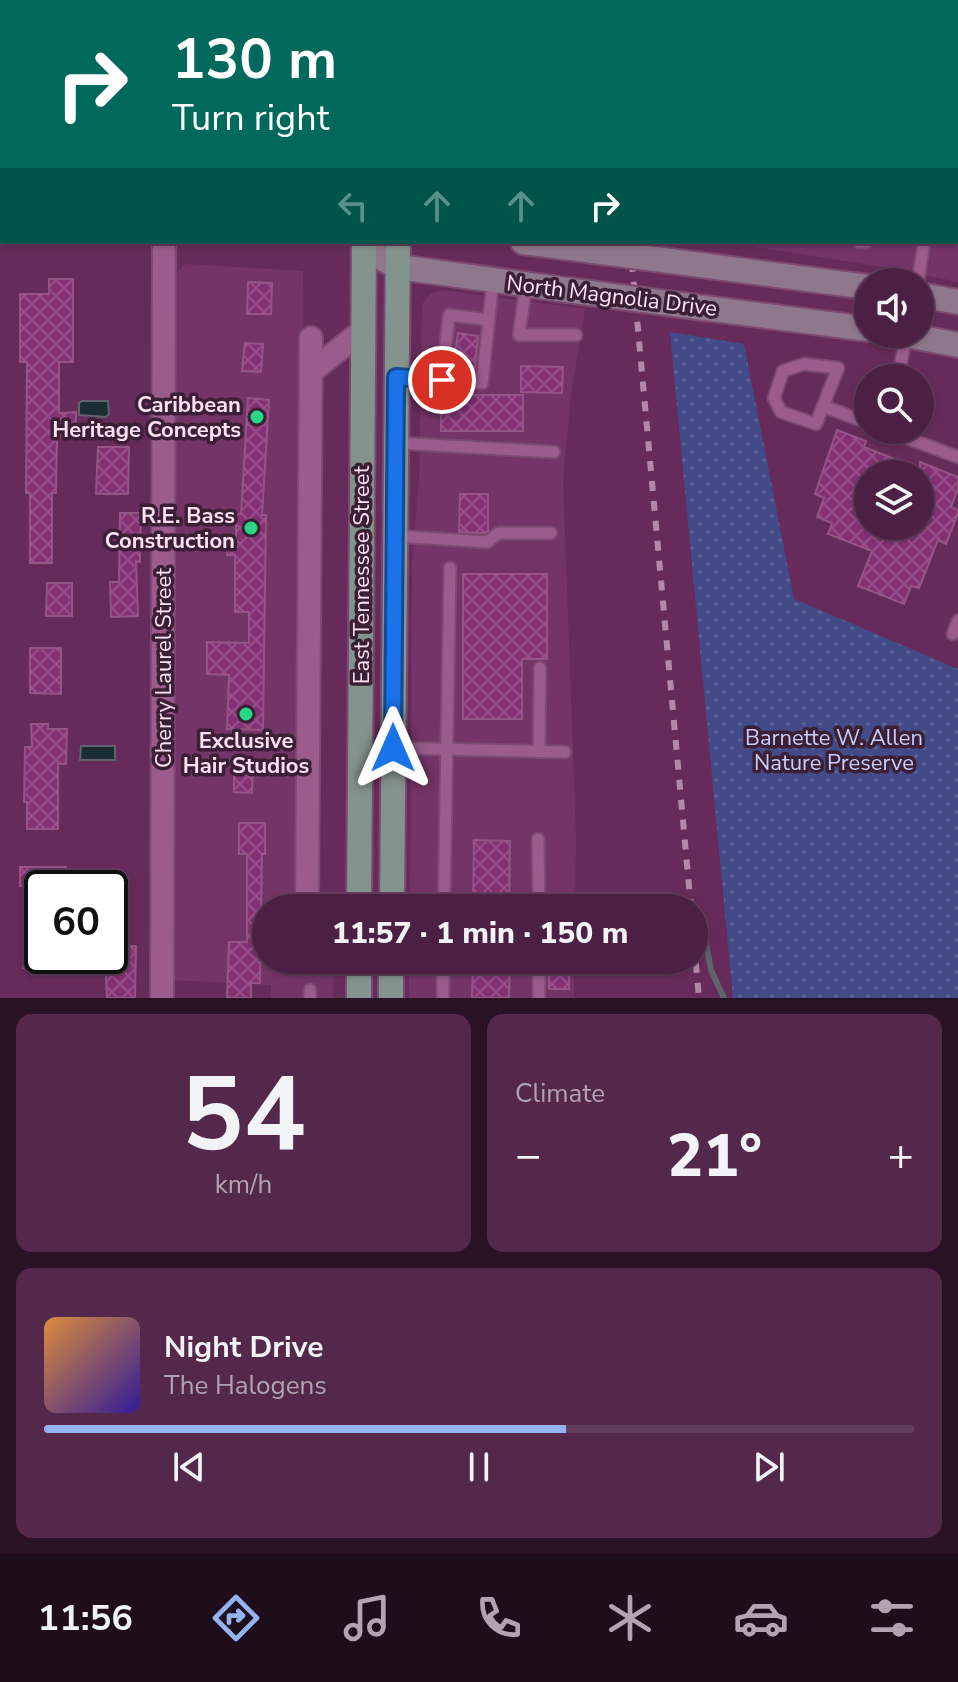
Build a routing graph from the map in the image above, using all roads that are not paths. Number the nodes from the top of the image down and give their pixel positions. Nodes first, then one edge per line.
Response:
1 (164, 244) edge
2 (364, 244) edge
3 (366, 244) edge
4 (398, 244) edge
5 (539, 244) edge
6 (924, 244) edge
7 (398, 267) junction
8 (920, 268) edge
9 (493, 280) junction
10 (526, 284) junction
11 (854, 285) edge
12 (934, 298) edge
13 (958, 302) edge
14 (489, 320) junction
15 (854, 327) edge
16 (363, 330) junction
17 (576, 335) dead end
18 (311, 338) dead end
19 (934, 340) edge
20 (958, 345) edge
21 (311, 372) junction
22 (396, 377) junction
23 (442, 380) junction
24 (823, 406) junction
25 (854, 417) edge
26 (396, 443) junction
27 (923, 444) edge
28 (554, 452) dead end
29 (958, 457) edge
30 (551, 533) dead end
31 (395, 536) junction
32 (450, 568) dead end
33 (958, 621) edge
34 (953, 634) dead end
35 (540, 668) dead end
36 (360, 708) junction
37 (393, 748) junction
38 (447, 749) junction
39 (539, 751) junction
40 (565, 752) dead end
41 (538, 839) dead end
42 (307, 894) edge
43 (359, 894) edge
44 (392, 894) edge
45 (444, 894) edge
46 (539, 894) edge
47 (359, 974) edge
48 (391, 974) edge
49 (443, 974) edge
50 (539, 974) edge
51 (162, 998) edge
52 (359, 998) edge
53 (391, 998) edge
54 (443, 998) edge
55 (539, 998) edge

1 - 51 street, Cherry Laurel Street
2 - 16 main road, East Tennessee Street
3 - 7 main road, North Magnolia Drive
4 - 7 main road, East Tennessee Street
5 - 11 main road, North Magnolia Drive, bridge
6 - 8 lane
7 - 9 main road, North Magnolia Drive
7 - 22 main road, East Tennessee Street
9 - 10 main road, North Magnolia Drive
9 - 14 lane
10 - 15 main road, North Magnolia Drive, bridge
10 - 17 lane
12 - 13 main road
14 - 23 lane
14 - 23 lane
16 - 21 street
16 - 36 main road, East Tennessee Street
18 - 21 street
19 - 20 main road
21 - 42 street
22 - 23 lane
22 - 26 main road, East Tennessee Street
24 - 24 lane
24 - 25 lane
26 - 28 lane
26 - 31 main road, East Tennessee Street
27 - 29 lane
30 - 31 lane
31 - 37 main road, East Tennessee Street
32 - 38 lane
33 - 34 lane
35 - 39 lane
36 - 37 main road
36 - 43 main road, East Tennessee Street
37 - 38 lane
37 - 44 main road, East Tennessee Street
38 - 39 lane
38 - 45 lane
39 - 40 lane
41 - 46 lane
47 - 52 main road
48 - 53 main road
49 - 54 lane
50 - 55 lane

